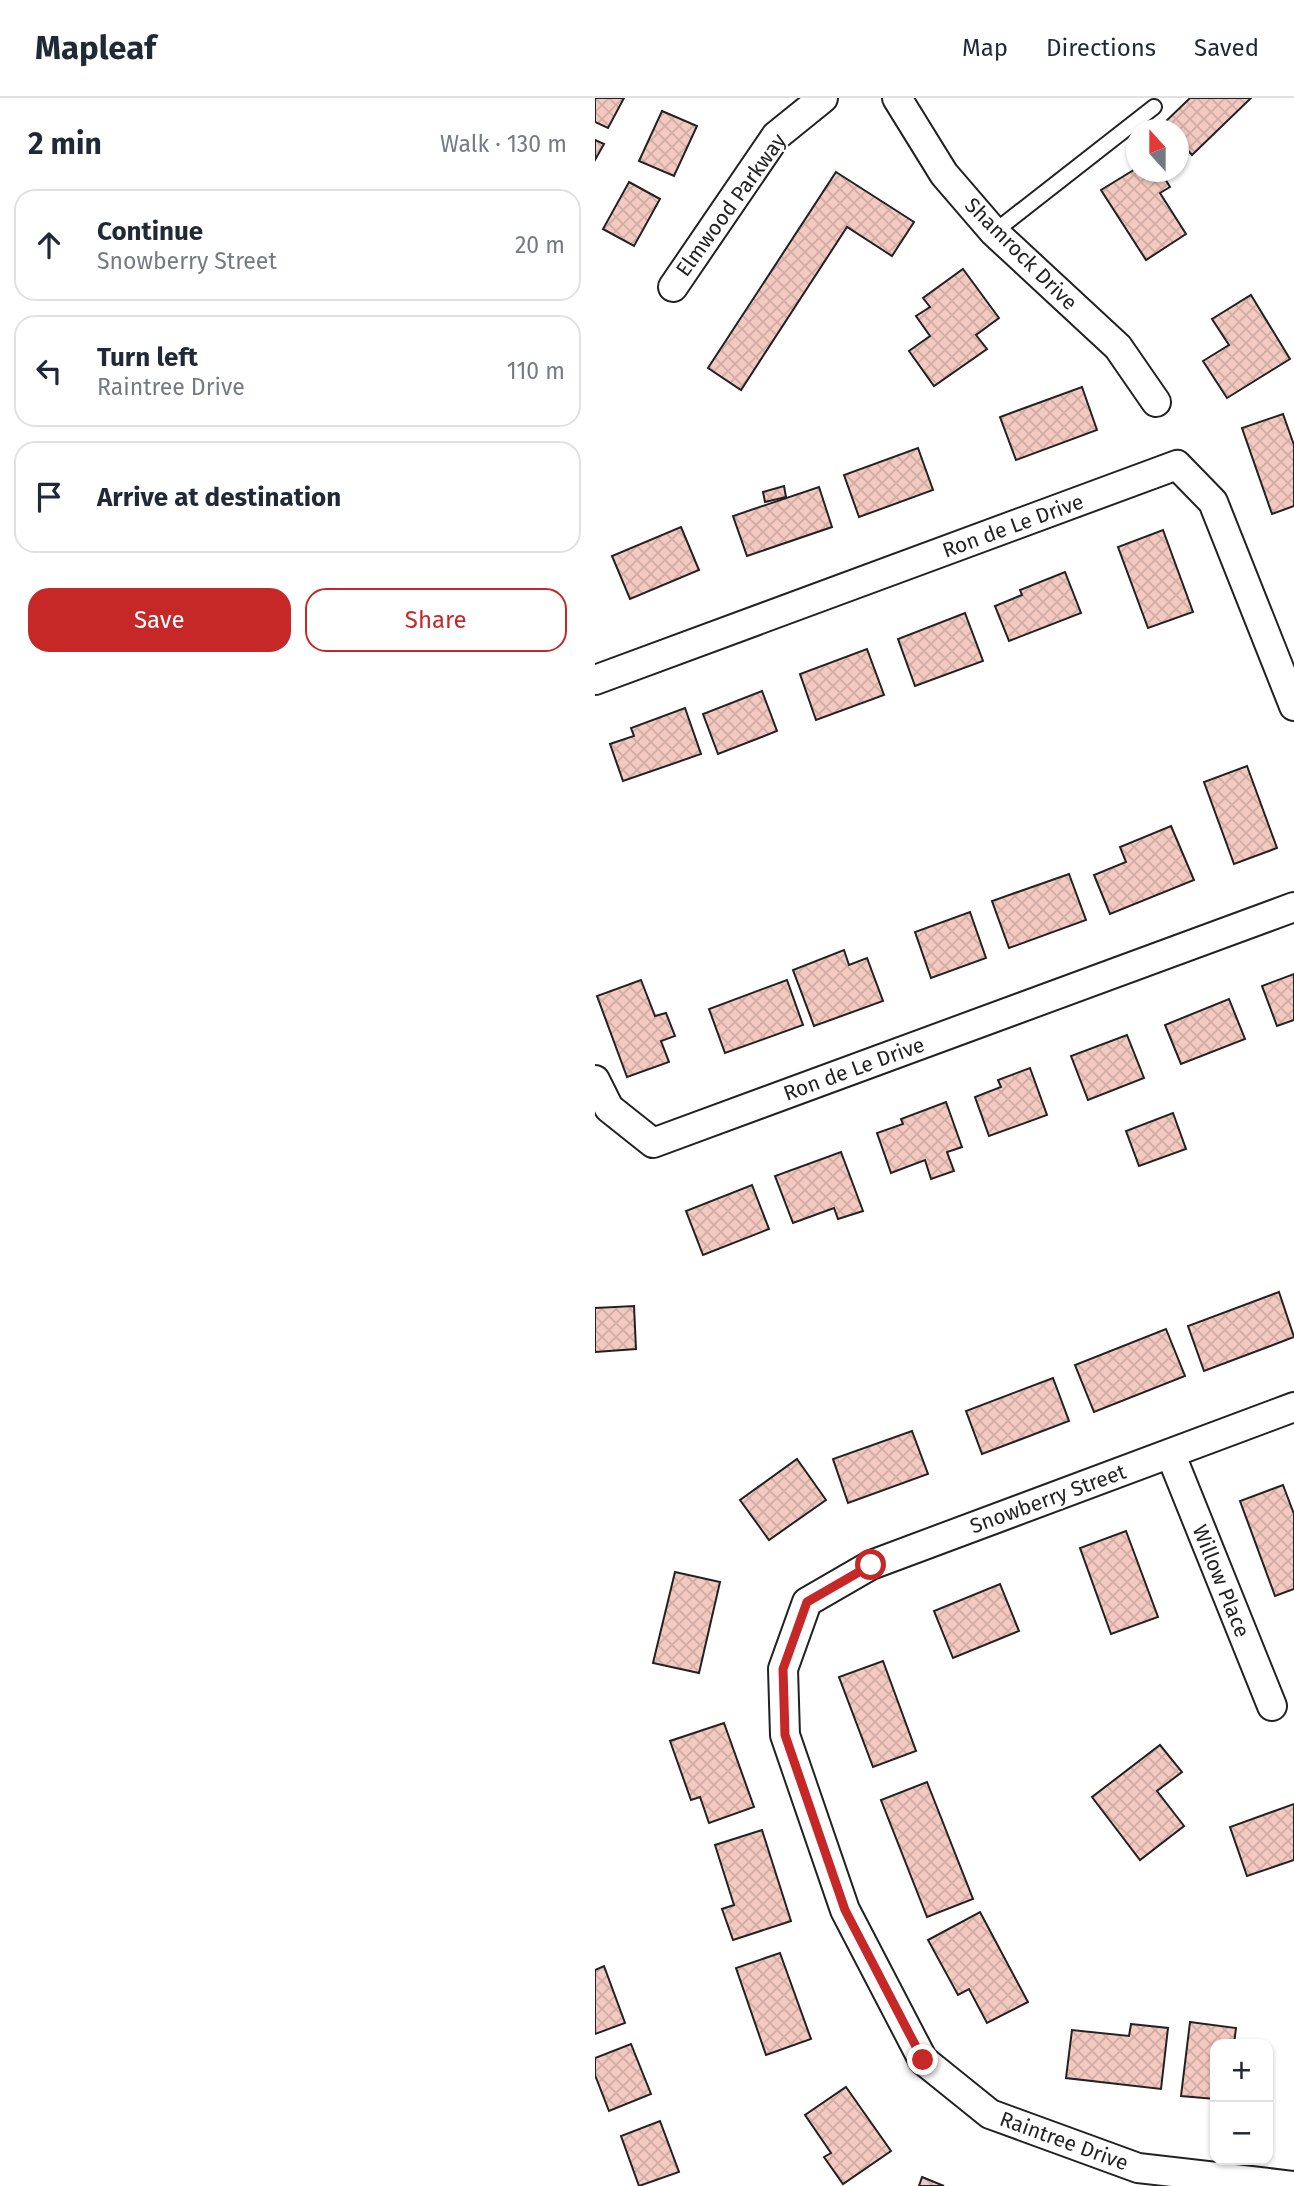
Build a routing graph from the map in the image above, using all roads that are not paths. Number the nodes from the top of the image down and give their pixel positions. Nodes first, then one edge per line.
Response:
1 (823, 98) edge
2 (897, 98) edge
3 (1154, 107) dead end
4 (994, 232) junction
5 (673, 287) dead end
6 (1156, 402) dead end
7 (595, 680) edge
8 (1294, 706) edge
9 (1294, 907) edge
10 (595, 1080) edge
11 (1294, 1407) edge
12 (1171, 1455) junction
13 (807, 1602) joint
14 (1272, 1706) dead end
15 (1294, 2186) edge

1 - 5 street, Elmwood Parkway
2 - 4 street, Shamrock Drive
3 - 4 lane
4 - 6 street, Shamrock Drive
7 - 8 street, Ron de Le Drive
9 - 10 street, Ron de Le Drive
11 - 12 street, Snowberry Street
12 - 13 street, Snowberry Street
12 - 14 street, Willow Place
13 - 15 street, Raintree Drive

